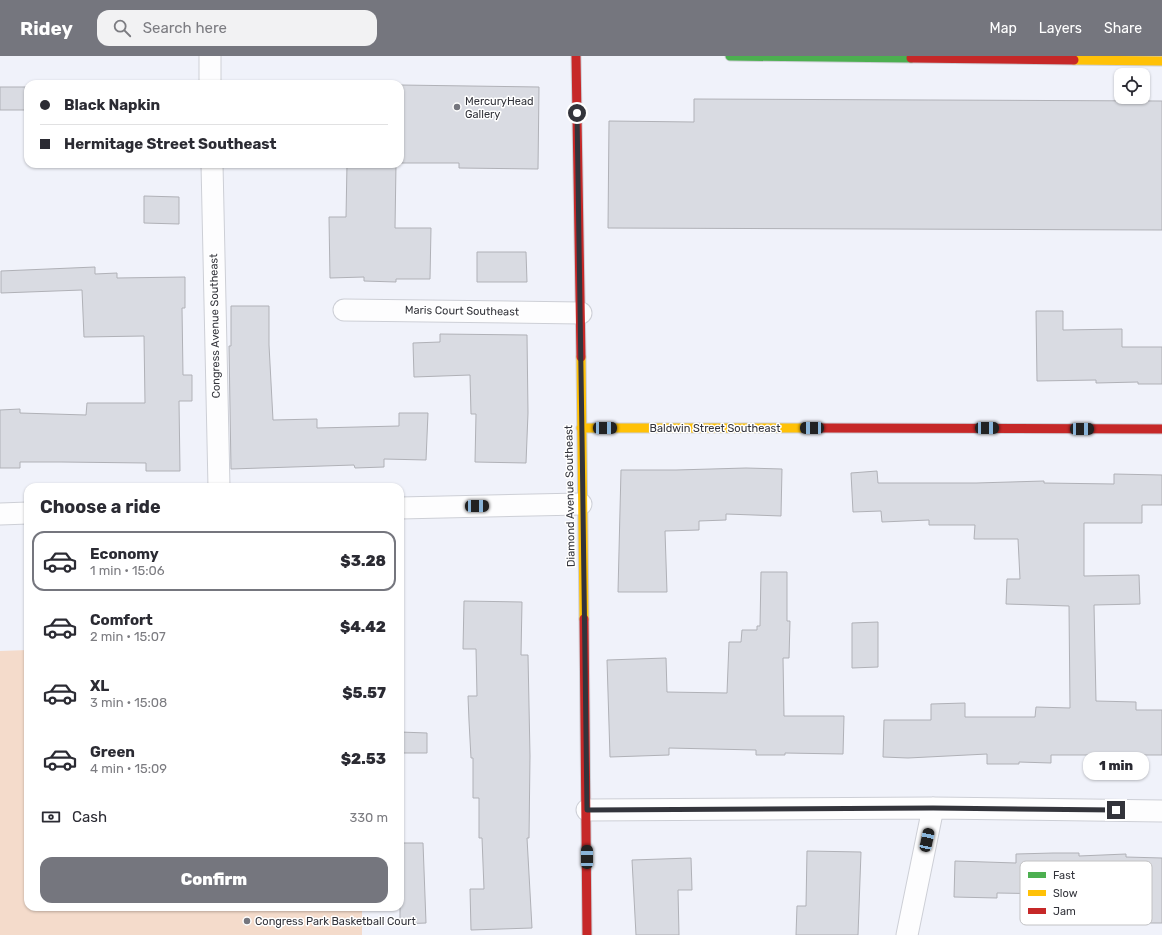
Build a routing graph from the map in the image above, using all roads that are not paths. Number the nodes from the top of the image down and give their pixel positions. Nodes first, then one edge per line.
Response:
1 (210, 56) edge
2 (576, 56) edge
3 (730, 56) edge
4 (1162, 61) edge
5 (210, 80) edge
6 (212, 168) edge
7 (344, 310) dead end
8 (581, 313) junction
9 (580, 428) junction
10 (1162, 429) edge
11 (219, 483) edge
12 (581, 504) junction
13 (404, 508) edge
14 (24, 513) edge
15 (0, 514) edge
16 (933, 808) junction
17 (587, 810) junction
18 (1162, 811) edge
19 (587, 935) edge
20 (906, 935) edge

1 - 5 street
2 - 8 street, Diamond Avenue Southeast
3 - 4 street
6 - 11 street, Congress Avenue Southeast
7 - 8 street, Maris Court Southeast
8 - 9 street, Diamond Avenue Southeast
9 - 10 street, Baldwin Street Southeast
9 - 12 street, Diamond Avenue Southeast
12 - 13 street
12 - 17 street, Diamond Avenue Southeast
14 - 15 street
16 - 17 street
16 - 18 street
16 - 20 street
17 - 19 street, Diamond Avenue Southeast

